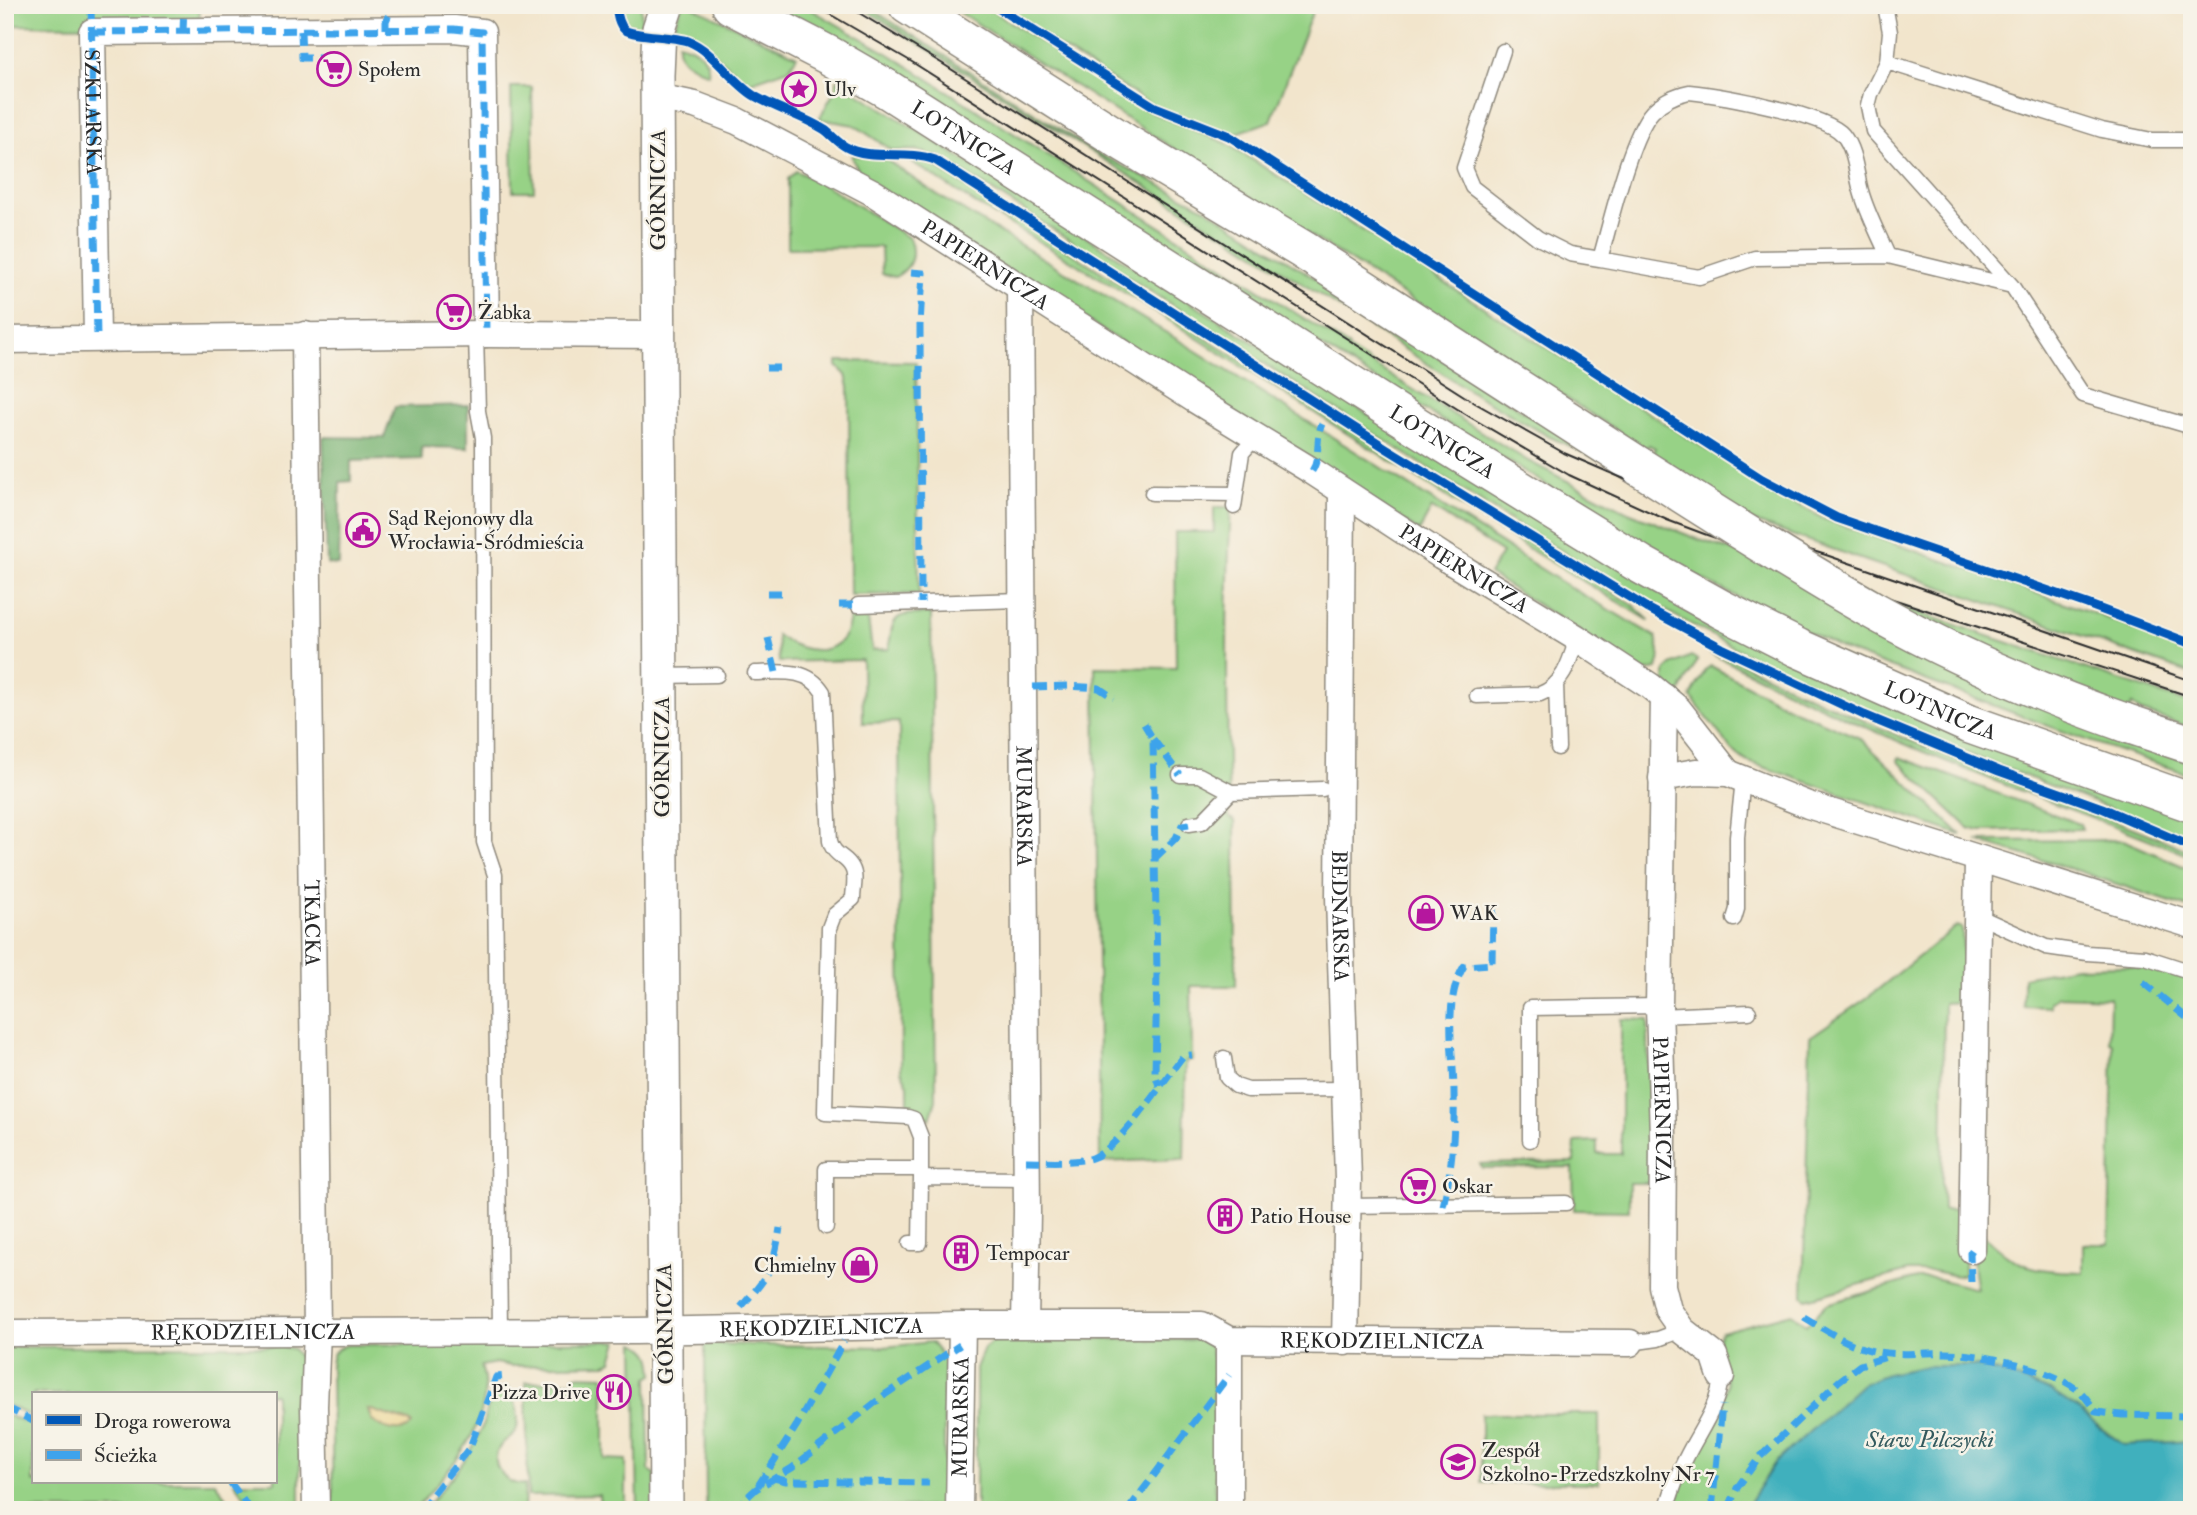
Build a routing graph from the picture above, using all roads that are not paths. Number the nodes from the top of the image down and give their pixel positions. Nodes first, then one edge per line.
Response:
1 (667, 5) edge
2 (908, 5) edge
3 (1885, 5) edge
4 (739, 7) edge
5 (1503, 51) dead end
6 (1887, 62) junction
7 (657, 97) junction
8 (2192, 140) edge
9 (1888, 256) junction
10 (1600, 259) junction
11 (2012, 286) junction
12 (1020, 288) junction
13 (481, 334) junction
14 (305, 335) junction
15 (659, 335) junction
16 (97, 338) junction
17 (5, 340) edge
18 (1256, 438) junction
19 (2192, 440) edge
20 (1342, 491) junction
21 (1152, 493) dead end
22 (1021, 600) junction
23 (858, 605) dead end
24 (1577, 638) junction
25 (755, 673) dead end
26 (717, 675) dead end
27 (661, 676) junction
28 (1556, 683) junction
29 (1477, 696) dead end
30 (1664, 697) junction
31 (2192, 745) edge
32 (1558, 748) dead end
33 (1180, 775) dead end
34 (1736, 776) junction
35 (1662, 778) junction
36 (1323, 789) dead end
37 (1231, 792) junction
38 (2192, 803) edge
39 (1189, 824) dead end
40 (1978, 860) junction
41 (1978, 916) junction
42 (1734, 919) dead end
43 (2192, 925) edge
44 (2192, 972) edge
45 (1660, 1011) junction
46 (1749, 1012) dead end
47 (1224, 1058) dead end
48 (1345, 1089) junction
49 (1530, 1140) dead end
50 (921, 1174) junction
51 (1026, 1179) junction
52 (1566, 1203) dead end
53 (1348, 1206) junction
54 (826, 1227) dead end
55 (910, 1243) dead end
56 (1972, 1250) dead end
57 (1025, 1324) junction
58 (962, 1325) junction
59 (665, 1329) junction
60 (1682, 1330) junction
61 (317, 1331) junction
62 (500, 1331) junction
63 (5, 1333) edge
64 (1229, 1340) junction
65 (1345, 1342) junction
66 (1630, 1343) joint
67 (1721, 1376) joint
68 (316, 1510) edge
69 (666, 1510) edge
70 (959, 1510) edge
71 (1229, 1510) edge
72 (1665, 1510) edge

1 - 7 street, GÓRNICZA
2 - 31 main road, bridge
3 - 6 lane
4 - 38 main road, LOTNICZA
5 - 10 lane
6 - 8 lane
6 - 11 lane
7 - 12 street, PAPIERNICZA
7 - 15 street, GÓRNICZA
9 - 10 lane
9 - 10 lane
9 - 11 lane
11 - 19 lane
12 - 18 street, PAPIERNICZA
12 - 22 street, MURARSKA
13 - 14 street
13 - 15 street
13 - 16 street, SZKLARSKA
13 - 62 lane
14 - 16 street
14 - 61 street, TKACKA
15 - 27 street, GÓRNICZA
16 - 17 street
18 - 20 street, PAPIERNICZA
18 - 21 lane
20 - 24 street, PAPIERNICZA
20 - 48 street, BEDNARSKA
22 - 23 lane
22 - 51 street, MURARSKA
24 - 28 lane
24 - 30 street, PAPIERNICZA
25 - 50 lane
26 - 27 lane
27 - 59 street, GÓRNICZA
28 - 29 lane
28 - 32 lane
30 - 34 street
30 - 35 street, PAPIERNICZA
33 - 37 lane
34 - 35 street
34 - 40 street
34 - 42 lane
35 - 45 street, PAPIERNICZA
36 - 37 lane
37 - 39 lane
40 - 41 street
40 - 43 street
41 - 44 lane
41 - 56 street
45 - 46 lane
45 - 49 lane
45 - 60 street, PAPIERNICZA
47 - 48 lane
48 - 53 street, BEDNARSKA
50 - 51 lane
50 - 54 lane
50 - 55 lane
51 - 57 street, MURARSKA
52 - 53 lane
53 - 65 street, BEDNARSKA
57 - 58 street, RĘKODZIELNICZA
57 - 64 street, RĘKODZIELNICZA
58 - 59 street, RĘKODZIELNICZA
58 - 70 street, MURARSKA
59 - 62 street, RĘKODZIELNICZA
59 - 69 street, GÓRNICZA
60 - 66 lane
60 - 67 street, PAPIERNICZA
61 - 62 street, RĘKODZIELNICZA
61 - 63 street, RĘKODZIELNICZA
61 - 68 street, TKACKA
64 - 65 street, RĘKODZIELNICZA
64 - 71 street
65 - 66 street, RĘKODZIELNICZA
67 - 72 lane

